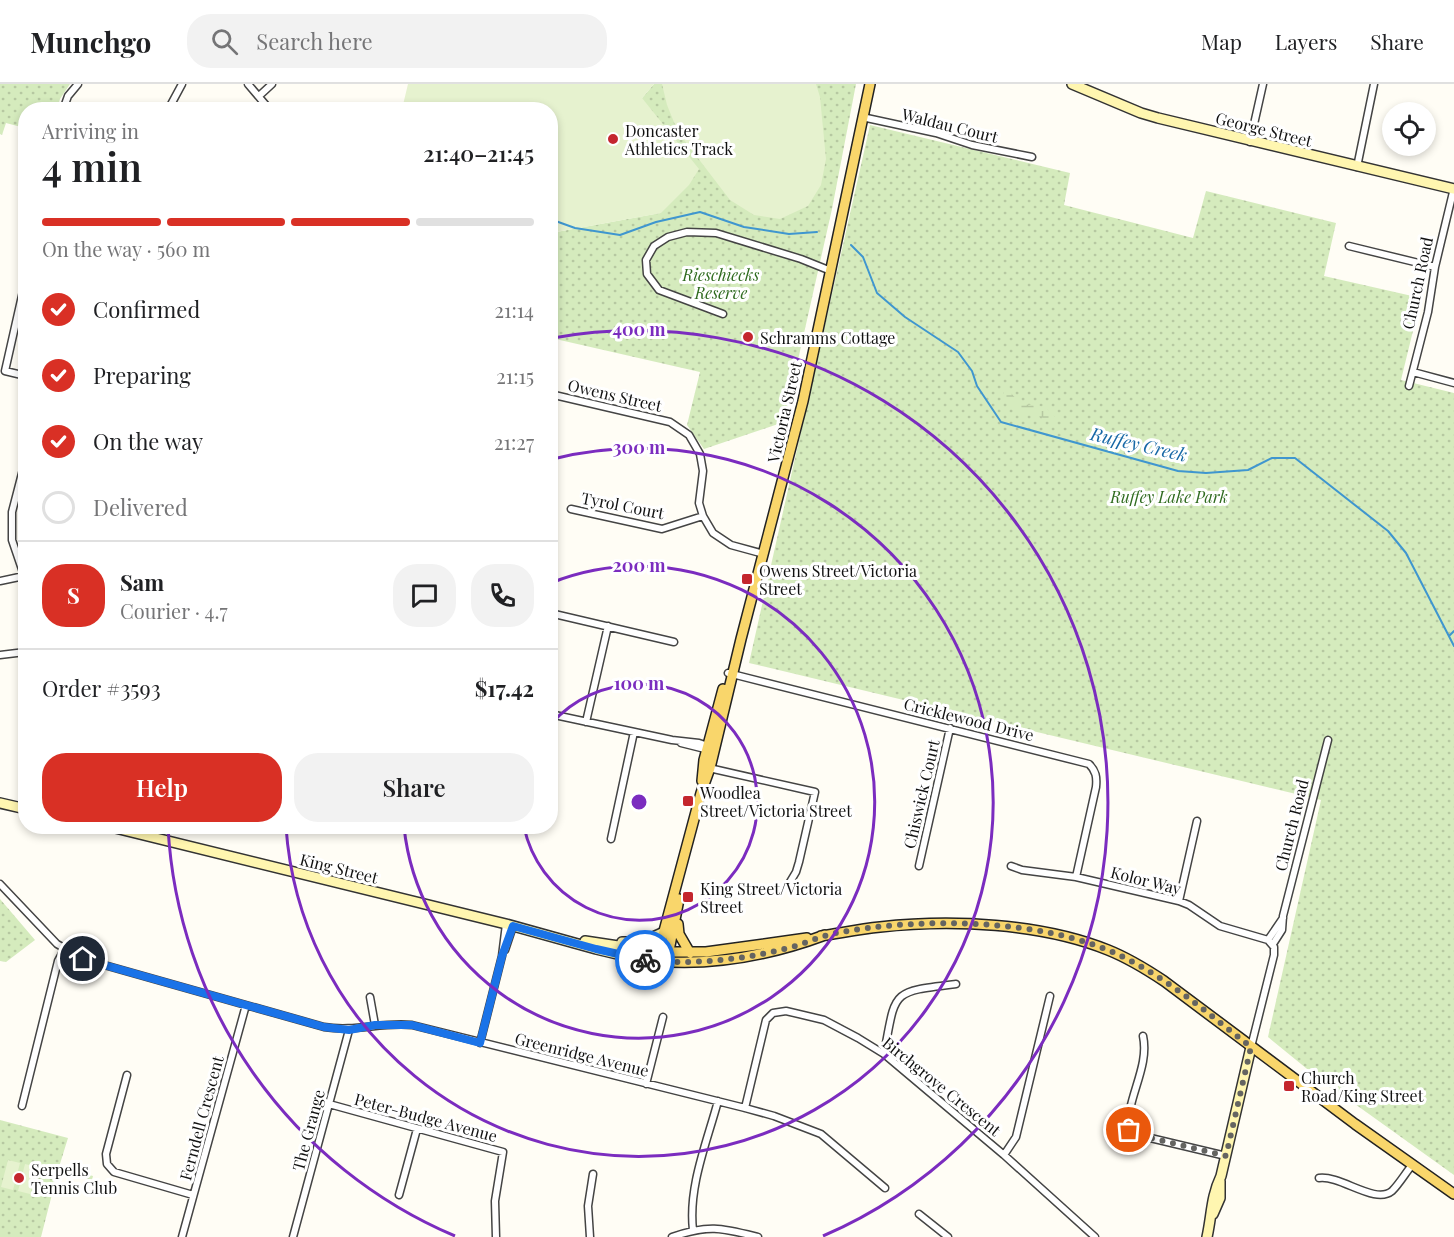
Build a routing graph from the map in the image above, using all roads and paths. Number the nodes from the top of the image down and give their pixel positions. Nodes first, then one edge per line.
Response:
1 (78, 84) edge
2 (182, 84) edge
3 (249, 84) edge
4 (272, 84) edge
5 (870, 84) edge
6 (1072, 84) edge
7 (1263, 84) edge
8 (1374, 84) edge
9 (258, 96) junction
10 (66, 102) edge
11 (172, 102) edge
12 (263, 102) edge
13 (862, 117) junction
14 (1250, 142) junction
15 (1032, 158) dead end
16 (1357, 167) junction
17 (1454, 188) edge
18 (1349, 246) dead end
19 (1435, 267) junction
20 (831, 271) junction
21 (18, 313) edge
22 (723, 314) dead end
23 (1413, 372) junction
24 (18, 374) edge
25 (1454, 383) edge
26 (1409, 386) dead end
27 (558, 396) edge
28 (18, 496) edge
29 (572, 509) dead end
30 (703, 516) junction
31 (764, 554) junction
32 (18, 558) edge
33 (18, 580) edge
34 (0, 581) edge
35 (558, 615) edge
36 (608, 626) junction
37 (674, 642) dead end
38 (18, 654) edge
39 (0, 655) edge
40 (731, 674) junction
41 (558, 716) edge
42 (586, 722) junction
43 (950, 728) junction
44 (634, 732) junction
45 (1328, 740) dead end
46 (710, 748) junction
47 (707, 768) junction
48 (0, 803) edge
49 (18, 807) edge
50 (696, 817) junction
51 (1197, 821) dead end
52 (140, 834) edge
53 (611, 839) dead end
54 (919, 866) dead end
55 (1011, 866) dead end
56 (1076, 877) junction
57 (790, 882) dead end
58 (0, 884) edge
59 (1179, 901) junction
60 (676, 916) junction
61 (510, 925) junction
62 (664, 932) junction
63 (825, 935) junction
64 (564, 939) junction
65 (590, 941) junction
66 (1270, 942) junction
67 (64, 950) junction
68 (690, 953) junction
69 (657, 956) junction
70 (668, 957) junction
71 (956, 984) dead end
72 (1050, 996) dead end
73 (370, 997) dead end
74 (246, 1005) junction
75 (663, 1017) dead end
76 (375, 1025) junction
77 (349, 1030) junction
78 (1143, 1036) dead end
79 (480, 1043) junction
80 (1251, 1047) junction
81 (884, 1054) junction
82 (127, 1075) dead end
83 (646, 1084) junction
84 (718, 1101) junction
85 (329, 1104) junction
86 (22, 1106) dead end
87 (745, 1108) junction
88 (417, 1129) junction
89 (1129, 1130) junction
90 (1121, 1135) dead end
91 (1004, 1155) junction
92 (1226, 1156) junction
93 (1413, 1164) junction
94 (593, 1174) dead end
95 (1319, 1178) dead end
96 (885, 1188) dead end
97 (1454, 1194) edge
98 (193, 1195) junction
99 (399, 1196) dead end
100 (919, 1214) dead end
101 (693, 1230) junction
102 (182, 1237) edge
103 (293, 1237) edge
104 (496, 1237) edge
105 (590, 1237) edge
106 (672, 1237) edge
107 (758, 1237) edge
108 (948, 1237) edge
109 (1095, 1237) edge
110 (1206, 1237) edge

1 - 10 street
2 - 11 street
3 - 9 street
4 - 9 street
5 - 13 main road, Victoria Street
6 - 14 main road, George Street
7 - 14 street
8 - 16 street
9 - 12 street
13 - 15 street, Waldau Court
13 - 20 main road, Victoria Street
14 - 16 main road, George Street
16 - 17 main road, George Street
17 - 19 street, Church Road
18 - 19 street
19 - 23 street, Church Road
20 - 22 street
20 - 31 main road, Victoria Street
21 - 24 street
23 - 25 street
23 - 26 street, Church Road
27 - 30 street, Owens Street
28 - 32 street
29 - 30 street, Tyrol Court
30 - 31 street
31 - 40 main road, Victoria Street
33 - 34 street
35 - 36 street
36 - 37 street
36 - 42 street
38 - 39 street
40 - 43 street, Cricklewood Drive
40 - 46 main road, Victoria Street
41 - 42 street
42 - 44 street
43 - 54 street, Chiswick Court
43 - 56 street, Cricklewood Drive
44 - 46 street
44 - 53 street
45 - 66 street, Church Road
46 - 47 main road, Victoria Street
47 - 50 main road, Victoria Street
47 - 57 street
48 - 49 main road
50 - 60 main road, Victoria Street
50 - 62 main road, Victoria Street
51 - 59 street
52 - 61 main road, King Street
55 - 56 street, Kolor Way
56 - 59 street, Kolor Way
58 - 67 street, Greenridge Avenue
59 - 66 street, Kolor Way
60 - 68 main road
60 - 70 main road, Victoria Street
61 - 64 main road, King Street
61 - 79 street
62 - 65 main road
62 - 69 main road, Victoria Street
63 - 68 main road, King Street
63 - 70 main road, King Street
63 - 80 main road, King Street
64 - 65 main road, King Street
64 - 69 main road, King Street
65 - 69 main road, King Street
66 - 80 street, Church Road
67 - 74 street, Greenridge Avenue
67 - 86 street
68 - 70 main road, King Street
69 - 70 main road, King Street
71 - 81 street
72 - 91 street
73 - 76 street
74 - 77 street, Greenridge Avenue
74 - 98 street, Ferndell Crescent
75 - 83 street
76 - 77 street, Greenridge Avenue
76 - 79 street, Greenridge Avenue
77 - 85 street, The Grange
78 - 89 street
79 - 83 street, Greenridge Avenue
80 - 92 main road, Church Road
80 - 93 main road, King Street
81 - 87 street, Birchgrove Crescent
81 - 91 street, Birchgrove Crescent
82 - 98 street
83 - 84 street, Greenridge Avenue
84 - 87 street, Greenridge Avenue
84 - 101 street
85 - 88 street, Peter-Budge Avenue
85 - 103 street, The Grange
87 - 96 street, Greenridge Avenue
88 - 99 street
88 - 104 street, Peter-Budge Avenue
89 - 90 street
89 - 92 street
91 - 109 street, Birchgrove Crescent
92 - 110 main road, Church Road
93 - 95 street
93 - 97 main road, King Street
94 - 105 street
98 - 102 street, Ferndell Crescent
100 - 108 street
101 - 106 street
101 - 107 street

